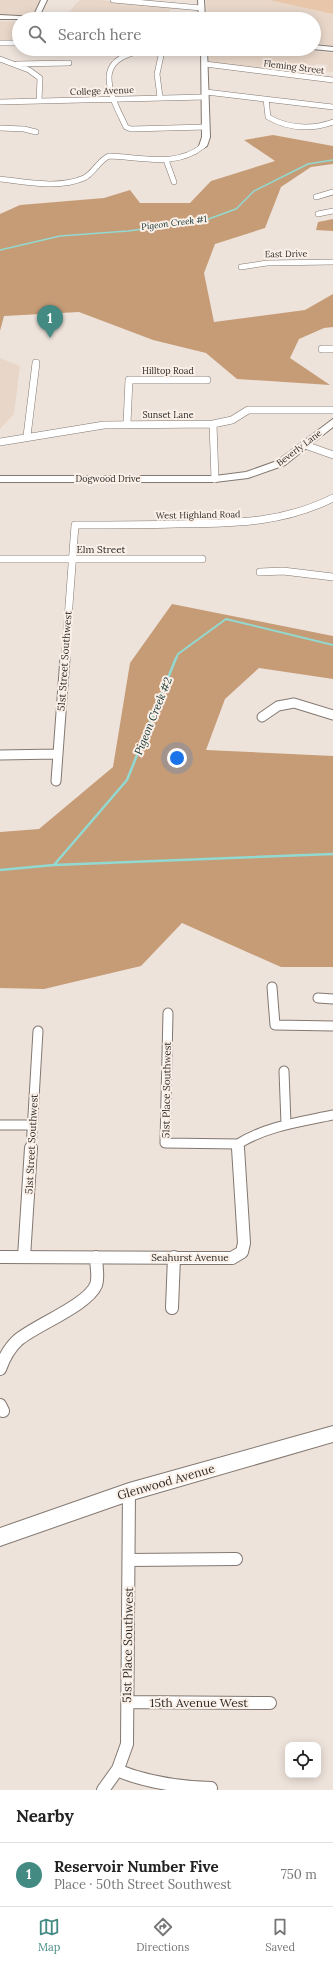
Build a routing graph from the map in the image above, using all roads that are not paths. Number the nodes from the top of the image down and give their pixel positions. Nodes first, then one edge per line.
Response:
1 (44, 0) edge
2 (113, 0) edge
3 (201, 0) edge
4 (201, 8) junction
5 (39, 12) edge
6 (201, 12) edge
7 (0, 17) edge
8 (12, 18) edge
9 (0, 43) edge
10 (12, 44) edge
11 (321, 48) edge
12 (333, 49) edge
13 (123, 56) edge
14 (160, 56) edge
15 (204, 56) edge
16 (0, 59) edge
17 (69, 63) dead end
18 (12, 64) junction
19 (205, 64) junction
20 (333, 80) edge
21 (206, 94) junction
22 (160, 97) junction
23 (266, 99) junction
24 (114, 100) junction
25 (39, 101) junction
26 (0, 102) edge
27 (333, 107) edge
28 (333, 122) edge
29 (206, 127) junction
30 (0, 128) edge
31 (36, 132) dead end
32 (203, 146) joint
33 (166, 160) junction
34 (0, 179) edge
35 (174, 182) dead end
36 (333, 192) edge
37 (316, 197) dead end
38 (333, 211) edge
39 (318, 214) dead end
40 (333, 262) edge
41 (241, 267) dead end
42 (322, 349) dead end
43 (333, 349) edge
44 (36, 363) dead end
45 (207, 380) dead end
46 (333, 410) edge
47 (333, 422) edge
48 (127, 424) junction
49 (213, 424) junction
50 (27, 436) junction
51 (0, 442) edge
52 (305, 445) junction
53 (333, 456) edge
54 (0, 479) edge
55 (215, 479) junction
56 (333, 498) edge
57 (73, 540) joint
58 (0, 559) edge
59 (72, 559) junction
60 (202, 559) dead end
61 (260, 572) dead end
62 (333, 577) edge
63 (333, 715) edge
64 (262, 717) dead end
65 (57, 754) junction
66 (0, 755) edge
67 (56, 781) dead end
68 (272, 987) dead end
69 (318, 998) dead end
70 (333, 999) edge
71 (168, 1013) dead end
72 (333, 1026) edge
73 (38, 1031) dead end
74 (284, 1071) dead end
75 (332, 1119) edge
76 (286, 1124) junction
77 (0, 1125) edge
78 (32, 1125) junction
79 (238, 1144) junction
80 (0, 1257) edge
81 (24, 1257) junction
82 (96, 1257) junction
83 (174, 1257) junction
84 (172, 1308) dead end
85 (0, 1369) edge
86 (333, 1434) edge
87 (129, 1492) junction
88 (0, 1536) edge
89 (236, 1559) dead end
90 (129, 1560) junction
91 (127, 1702) junction
92 (270, 1703) dead end
93 (119, 1771) junction
94 (210, 1788) dead end
95 (103, 1790) edge

1 - 5 street
2 - 4 street
3 - 4 street
4 - 6 street
7 - 8 main road
9 - 10 street
11 - 12 main road
13 - 24 street
14 - 22 street
15 - 19 street
16 - 18 street
17 - 18 street
18 - 25 street
19 - 20 street, Fleming Street
19 - 21 street
21 - 22 street, College Avenue
21 - 23 street, College Avenue
21 - 29 street
22 - 24 street, College Avenue
23 - 27 street, College Avenue
23 - 28 street
24 - 25 street, College Avenue
24 - 29 street
25 - 26 street, College Avenue
29 - 32 street
30 - 31 street
32 - 33 street
33 - 34 street
33 - 35 street
36 - 37 street
38 - 39 street
40 - 41 street, East Drive
42 - 43 street
44 - 50 street
45 - 48 street, Hilltop Road
46 - 49 street, Sunset Lane
47 - 52 street, Beverly Lane
48 - 49 street, Sunset Lane
48 - 50 street, Sunset Lane
49 - 55 street
50 - 51 street, Sunset Lane
52 - 53 street
52 - 55 street, Beverly Lane
54 - 55 street, Dogwood Drive
56 - 57 street, West Highland Road
57 - 59 street, 51st Street Southwest
58 - 59 street, Elm Street
59 - 60 street, Elm Street
59 - 65 street, 51st Street Southwest
61 - 62 street
63 - 64 street
65 - 66 street
65 - 67 street, 51st Street Southwest
68 - 72 street
69 - 70 street
71 - 79 street, 51st Place Southwest
73 - 78 street, 51st Street Southwest
74 - 76 street
75 - 76 street
76 - 79 street
77 - 78 street
78 - 81 street, 51st Street Southwest
79 - 83 street, Seahurst Avenue
80 - 81 street, Seahurst Avenue
81 - 82 street, Seahurst Avenue
82 - 83 street, Seahurst Avenue
82 - 85 street
83 - 84 street
86 - 87 street, Glenwood Avenue
87 - 88 street, Glenwood Avenue
87 - 90 street, 51st Place Southwest
89 - 90 street
90 - 91 street, 51st Place Southwest
91 - 92 street, 15th Avenue West
91 - 93 street, 51st Place Southwest
93 - 94 street
93 - 95 street, 51st Place Southwest

